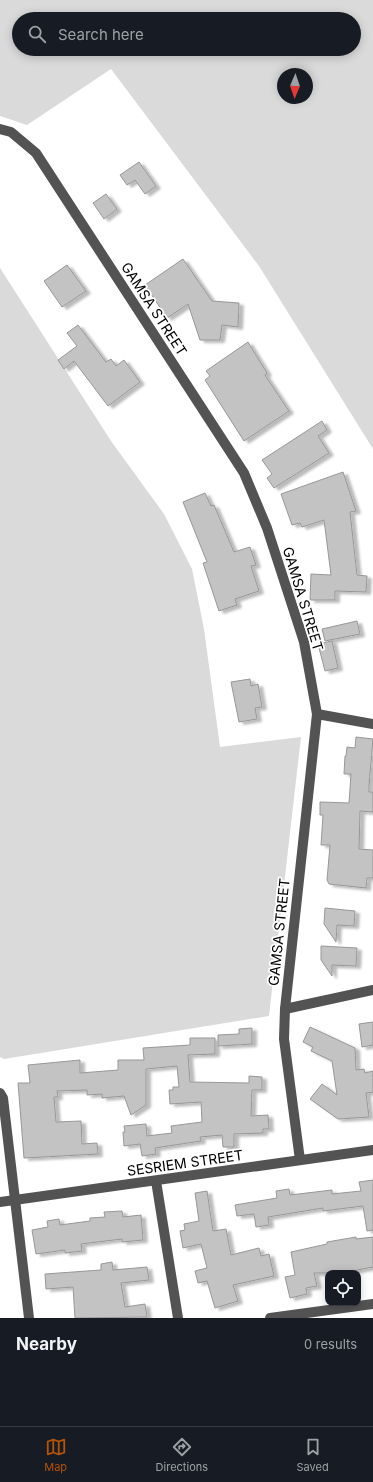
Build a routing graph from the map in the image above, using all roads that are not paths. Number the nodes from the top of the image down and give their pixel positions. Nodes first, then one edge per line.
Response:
1 (0, 129) edge
2 (317, 714) junction
3 (373, 724) edge
4 (373, 990) edge
5 (285, 1009) junction
6 (0, 1093) edge
7 (373, 1150) edge
8 (300, 1160) junction
9 (156, 1181) junction
10 (14, 1201) junction
11 (0, 1202) edge
12 (373, 1304) edge
13 (320, 1315) edge
14 (30, 1318) edge
15 (178, 1318) edge
16 (270, 1318) edge

1 - 2 street, GAMSA STREET
2 - 3 street
2 - 5 street, GAMSA STREET
4 - 5 street
5 - 8 street, GAMSA STREET
6 - 10 street
7 - 8 street, SESRIEM STREET
8 - 9 street, SESRIEM STREET
9 - 10 street, SESRIEM STREET
9 - 15 street
10 - 11 street, SESRIEM STREET
10 - 14 street
12 - 13 street
13 - 16 street

